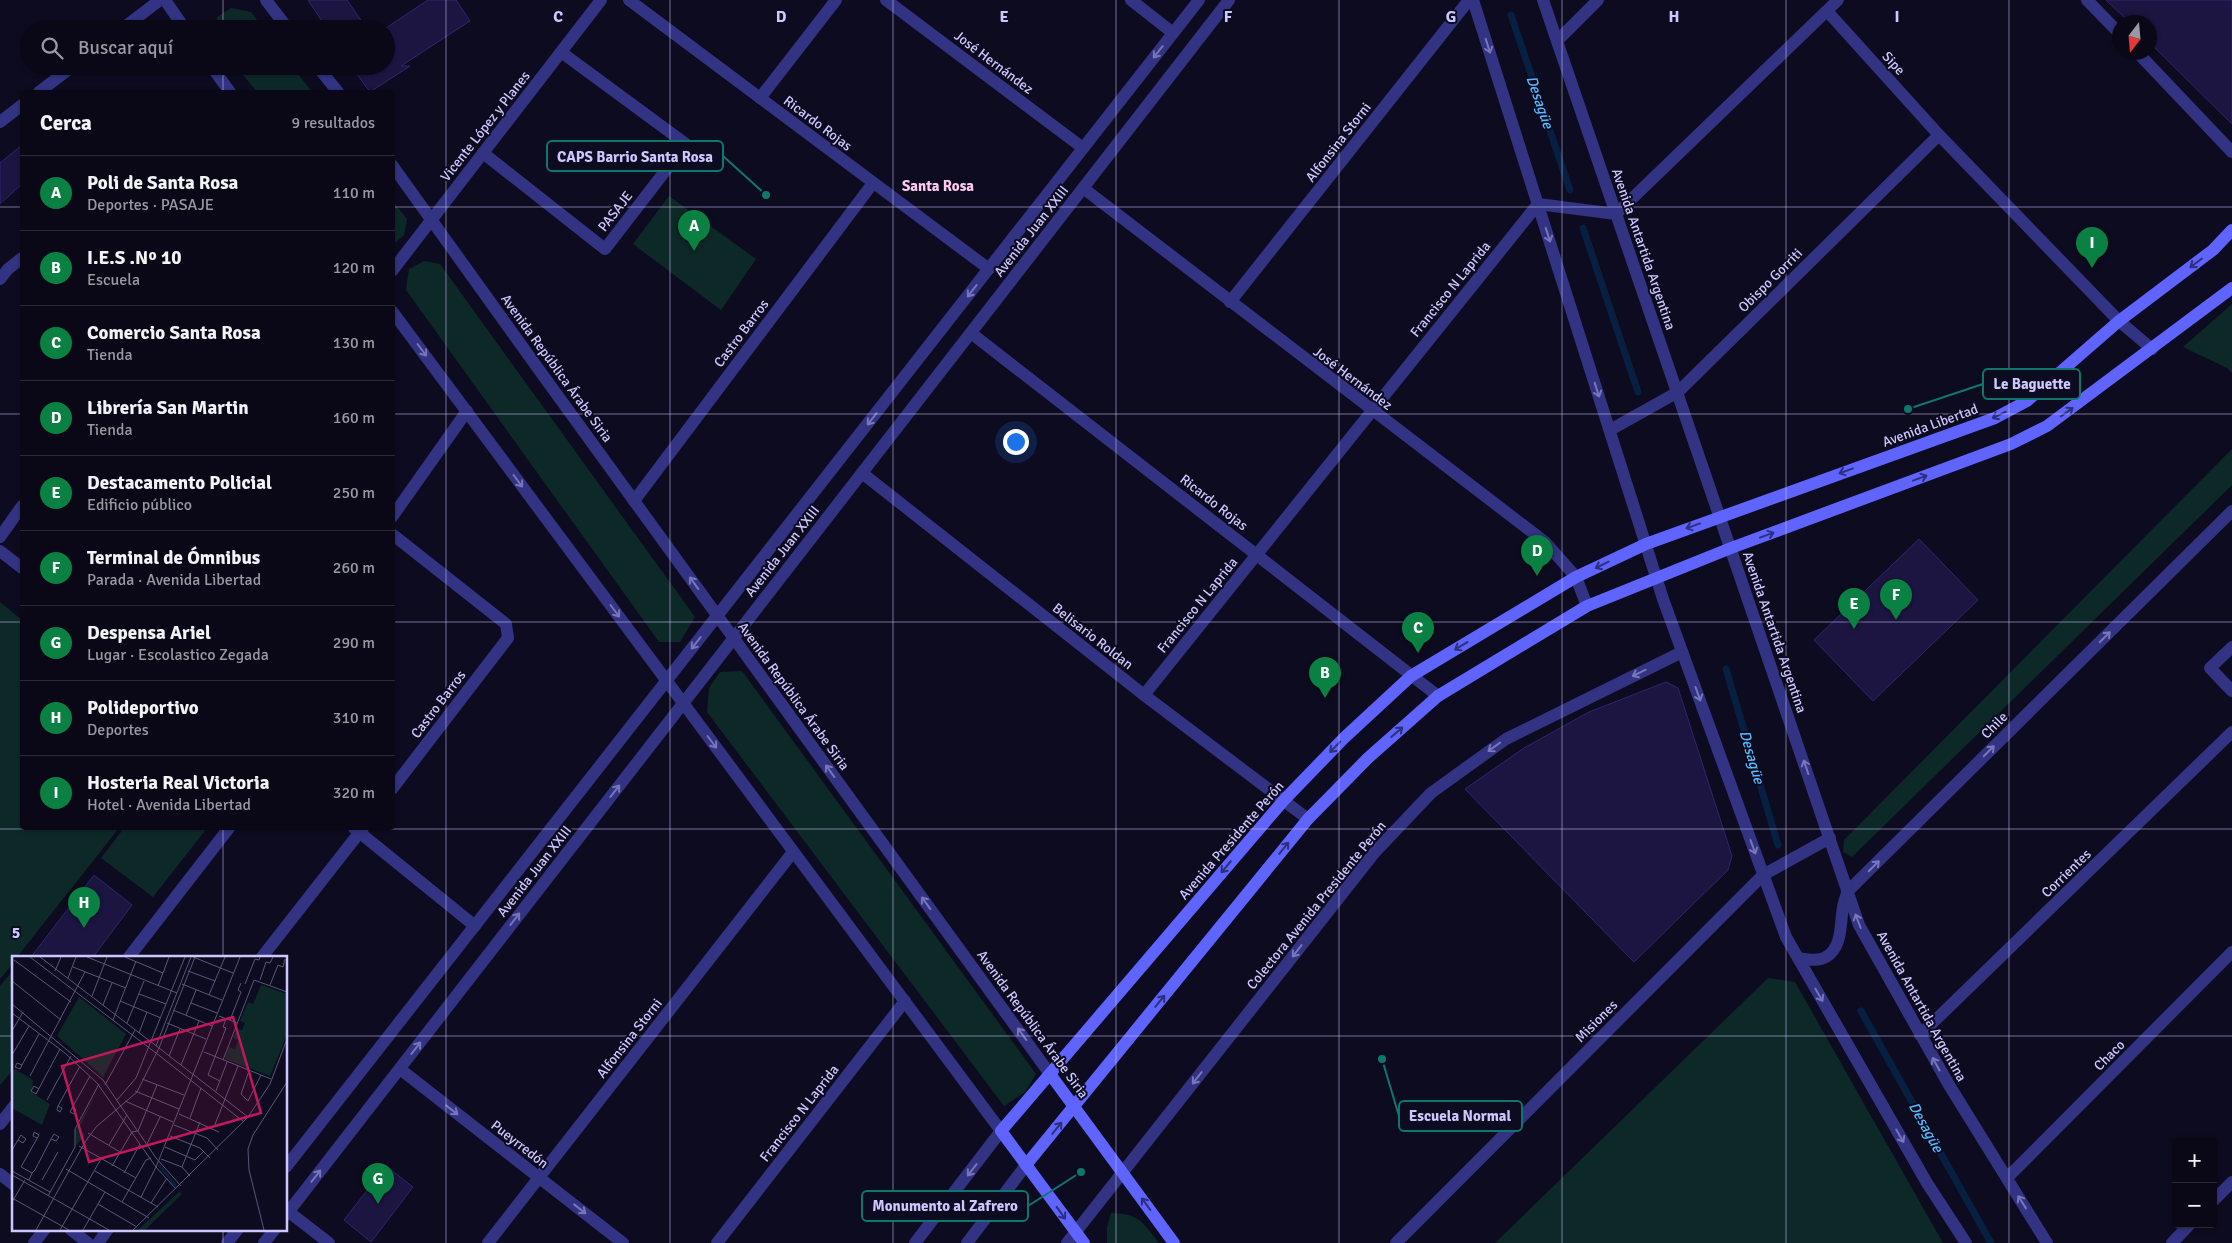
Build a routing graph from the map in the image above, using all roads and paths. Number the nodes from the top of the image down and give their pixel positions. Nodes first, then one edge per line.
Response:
1 (160, 0) edge
2 (165, 0) edge
3 (266, 0) edge
4 (601, 0) edge
5 (629, 0) edge
6 (836, 0) edge
7 (886, 0) edge
8 (1131, 0) edge
9 (1199, 0) edge
10 (1229, 0) edge
11 (1469, 0) edge
12 (1473, 0) edge
13 (1543, 0) edge
14 (1598, 0) edge
15 (1838, 0) edge
16 (2087, 0) edge
17 (1827, 11) junction
18 (134, 20) edge
19 (179, 20) edge
20 (281, 20) edge
21 (2112, 26) edge
22 (1173, 33) junction
23 (1557, 41) junction
24 (561, 52) junction
25 (2145, 60) edge
26 (61, 75) edge
27 (218, 75) edge
28 (324, 75) edge
29 (42, 90) edge
30 (229, 90) edge
31 (336, 90) edge
32 (760, 98) junction
33 (20, 107) edge
34 (0, 122) edge
35 (1939, 135) junction
36 (1083, 148) junction
37 (483, 152) junction
38 (2232, 152) edge
39 (395, 169) edge
40 (873, 183) junction
41 (1083, 188) junction
42 (1538, 204) junction
43 (1616, 214) junction
44 (431, 219) junction
45 (2232, 230) edge
46 (20, 260) edge
47 (395, 266) edge
48 (989, 269) junction
49 (0, 279) edge
50 (2232, 288) edge
51 (1230, 302) junction
52 (395, 315) edge
53 (2119, 321) junction
54 (971, 332) junction
55 (2152, 350) junction
56 (1678, 392) junction
57 (467, 411) junction
58 (1372, 411) junction
59 (1610, 430) junction
60 (862, 472) junction
61 (634, 501) junction
62 (20, 509) edge
63 (2232, 511) edge
64 (395, 513) edge
65 (1720, 516) junction
66 (395, 536) edge
67 (0, 537) edge
68 (1646, 544) junction
69 (1731, 548) junction
70 (0, 551) edge
71 (1257, 555) junction
72 (20, 566) edge
73 (1576, 577) junction
74 (1656, 578) junction
75 (1587, 606) junction
76 (718, 616) junction
77 (734, 638) junction
78 (2232, 647) edge
79 (1682, 652) junction
80 (1412, 676) junction
81 (667, 681) junction
82 (2232, 691) edge
83 (1144, 696) junction
84 (1438, 696) junction
85 (683, 703) junction
86 (2232, 732) edge
87 (395, 785) edge
88 (1284, 800) junction
89 (1308, 819) junction
90 (227, 830) edge
91 (358, 830) edge
92 (360, 830) edge
93 (1830, 838) junction
94 (794, 852) junction
95 (1763, 875) junction
96 (1848, 891) junction
97 (475, 926) junction
98 (2232, 952) edge
99 (130, 956) edge
100 (263, 956) edge
101 (1798, 958) junction
102 (905, 1001) junction
103 (1920, 1035) junction
104 (400, 1069) junction
105 (1050, 1074) junction
106 (1074, 1107) junction
107 (12, 1109) edge
108 (0, 1124) edge
109 (1001, 1131) junction
110 (288, 1165) edge
111 (1026, 1165) junction
112 (1122, 1172) junction
113 (0, 1174) edge
114 (539, 1178) junction
115 (2007, 1178) junction
116 (2232, 1182) edge
117 (12, 1183) edge
118 (2217, 1197) edge
119 (288, 1212) edge
120 (288, 1214) edge
121 (2186, 1228) edge
122 (44, 1230) edge
123 (71, 1230) edge
124 (107, 1230) edge
125 (237, 1230) edge
126 (274, 1230) edge
127 (1076, 1232) junction
128 (34, 1243) edge
129 (88, 1243) edge
130 (98, 1243) edge
131 (227, 1243) edge
132 (264, 1243) edge
133 (329, 1243) edge
134 (488, 1243) edge
135 (623, 1243) edge
136 (717, 1243) edge
137 (915, 1243) edge
138 (967, 1243) edge
139 (1067, 1243) edge
140 (1084, 1243) edge
141 (1174, 1243) edge
142 (1396, 1243) edge
143 (1966, 1243) edge
144 (2048, 1243) edge
145 (2172, 1243) edge

1 - 18 street
2 - 19 street
3 - 20 street
4 - 24 street, Vicente López y Planes
5 - 32 street, Ricardo Rojas
6 - 32 street
7 - 36 street, José Hernández
8 - 22 street
9 - 22 street, Avenida Juan XXIII
10 - 41 street, Avenida Juan XXIII
11 - 51 street, Alfonsina Storni
12 -> 42 street
13 - 23 street, Avenida Antartida Argentina
14 - 23 street
15 - 17 street
16 - 21 street
17 - 35 street, Sipe
17 - 43 street
22 -> 36 street, Avenida Juan XXIII
23 - 43 street, Avenida Antartida Argentina
24 - 37 street, Vicente López y Planes
24 - 37 street, PASAJE
25 - 38 street
26 - 29 street
27 - 30 street
28 - 31 street
32 - 40 street, Ricardo Rojas
33 - 34 street
35 - 53 street, Sipe
35 - 56 street, Obispo Gorriti
36 - 48 street, Avenida Juan XXIII
37 - 44 street, Vicente López y Planes
39 - 44 street, Avenida República Árabe Siria
40 - 48 street, Ricardo Rojas
40 - 61 street, Castro Barros
41 - 51 street, José Hernández
41 - 54 street, Avenida Juan XXIII
42 - 43 street
42 - 58 street, Francisco N Laprida
42 -> 59 street
43 - 56 street, Avenida Antartida Argentina
44 - 47 street, Vicente López y Planes
44 - 61 street, Avenida República Árabe Siria
45 -> 53 main road, Avenida Libertad
46 - 49 street
48 -> 76 street, Avenida Juan XXIII
50 - 55 main road
51 - 58 street, José Hernández
52 -> 57 street
53 - 55 street, Sipe
53 -> 65 main road, Avenida Libertad
54 - 60 street, Avenida Juan XXIII
54 - 71 street, Ricardo Rojas
69 -> 55 main road
56 - 59 street, Obispo Gorriti
56 - 65 street, Avenida Antartida Argentina
57 - 64 street
57 -> 81 street
58 - 71 street, Francisco N Laprida
58 - 73 street, José Hernández
59 - 68 street
60 - 77 street, Avenida Juan XXIII
60 - 83 street, Belisario Roldan
76 -> 61 street, Avenida República Árabe Siria
62 - 67 street
96 -> 63 street, Chile
65 -> 68 main road, Avenida Libertad
65 - 69 street, Avenida Antartida Argentina
66 - 87 street, Castro Barros
68 -> 73 main road, Avenida Presidente Perón
68 - 74 street
69 - 74 main road
93 -> 69 street, Avenida Antartida Argentina
70 - 72 street
71 - 80 street, Ricardo Rojas
71 - 83 street, Francisco N Laprida
73 - 75 street, José Hernández
73 -> 80 main road, Avenida Presidente Perón
74 - 75 main road
74 - 79 street
75 - 84 main road
76 - 77 street, Avenida República Árabe Siria
76 -> 81 street, Avenida Juan XXIII
77 - 85 street, Avenida Juan XXIII
105 -> 77 street, Avenida República Árabe Siria
78 - 82 street
79 -> 95 street
79 -> 112 street, Colectora Avenida Presidente Perón
80 - 84 street, Ricardo Rojas
80 -> 88 main road, Avenida Presidente Perón
81 - 85 street
81 - 97 street, Avenida Juan XXIII
83 - 88 street, Belisario Roldan
89 -> 84 main road
85 -> 94 street
104 -> 85 street, Avenida Juan XXIII
86 - 103 street, Corrientes
88 - 89 street, Belisario Roldan
88 -> 105 main road, Avenida Presidente Perón
106 -> 89 main road
90 - 99 street
91 - 100 street
92 - 97 street
93 - 95 street, Misiones
93 - 96 street, Avenida Antartida Argentina
94 - 102 street
94 - 114 street, Alfonsina Storni
95 - 101 street
95 - 142 street, Misiones
96 - 101 street
103 -> 96 street, Avenida Antartida Argentina
97 - 110 street, Avenida Juan XXIII
98 - 115 street, Chaco
101 -> 143 street
102 - 109 street
102 - 136 street, Francisco N Laprida
115 -> 103 street, Avenida Antartida Argentina
104 -> 114 street, Pueyrredón
119 -> 104 street, Avenida Juan XXIII
105 - 106 main road, Avenida República Árabe Siria
105 - 109 main road, Avenida Presidente Perón
111 -> 106 main road
106 - 112 main road, Avenida República Árabe Siria
107 - 108 street
109 - 111 main road
109 -> 137 street, Avenida Presidente Perón
111 -> 127 main road
111 - 138 street
112 - 127 street, Colectora Avenida Presidente Perón
141 -> 112 main road, Avenida República Árabe Siria
113 - 117 street
114 - 134 street, Alfonsina Storni
114 -> 135 street, Pueyrredón
144 -> 115 street, Avenida Antartida Argentina
116 - 118 street
120 - 133 street
121 - 145 street
122 - 128 street
123 - 129 street
124 - 130 street
125 - 131 street
126 - 132 street
127 - 139 street, Colectora Avenida Presidente Perón
127 - 140 main road

